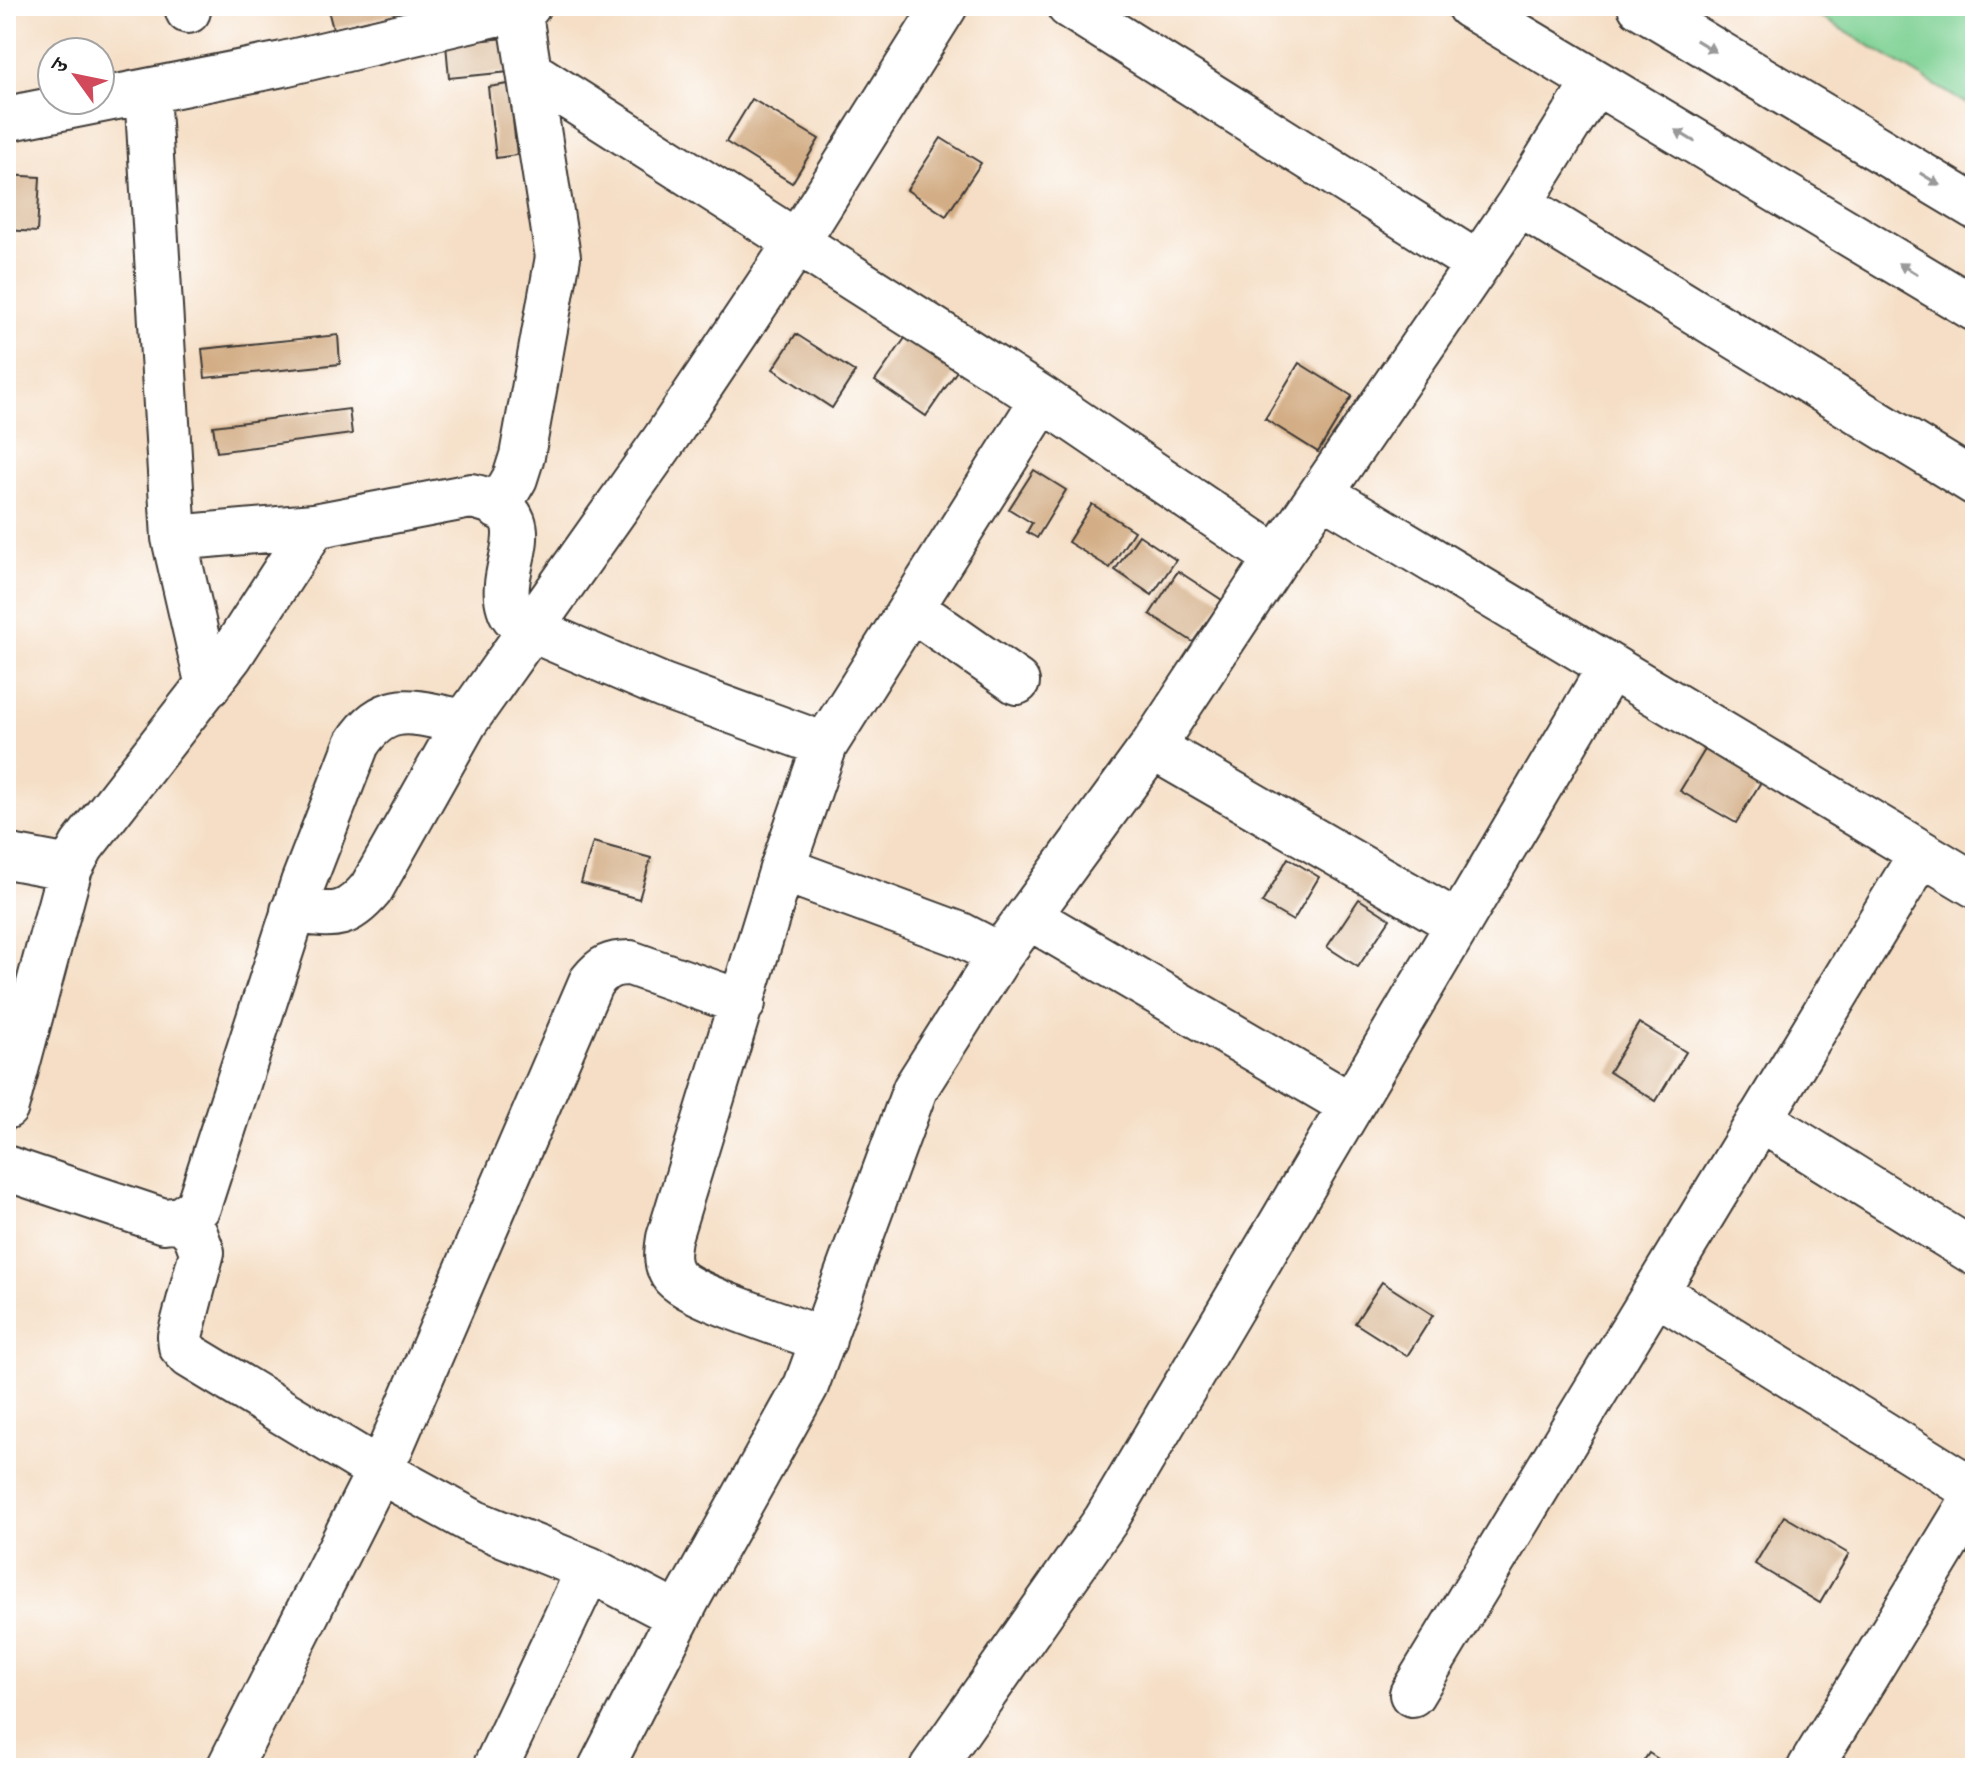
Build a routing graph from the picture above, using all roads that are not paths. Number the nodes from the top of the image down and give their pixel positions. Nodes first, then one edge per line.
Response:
1 (945, 6) edge
2 (1069, 6) edge
3 (1469, 6) edge
4 (1640, 6) edge
5 (524, 7) edge
6 (435, 17) edge
7 (531, 73) junction
8 (1595, 82) junction
9 (147, 91) junction
10 (6, 119) edge
11 (1519, 204) junction
12 (1975, 207) edge
13 (797, 242) junction
14 (1478, 264) junction
15 (1975, 309) edge
16 (1043, 399) junction
17 (1975, 483) edge
18 (1322, 494) junction
19 (498, 507) junction
20 (314, 526) junction
21 (174, 538) junction
22 (1277, 558) junction
23 (911, 608) junction
24 (530, 629) junction
25 (1609, 669) junction
26 (1017, 682) dead end
27 (208, 686) junction
28 (465, 722) junction
29 (825, 745) junction
30 (1152, 747) junction
31 (1921, 854) junction
32 (6, 856) edge
33 (70, 868) junction
34 (782, 869) junction
35 (1975, 885) edge
36 (293, 911) junction
37 (1029, 917) junction
38 (1457, 923) junction
39 (1000, 955) junction
40 (743, 1003) junction
41 (1349, 1104) junction
42 (6, 1107) edge
43 (1760, 1119) junction
44 (6, 1168) edge
45 (181, 1219) junction
46 (1975, 1253) edge
47 (1656, 1292) junction
48 (824, 1340) junction
49 (380, 1471) junction
50 (1975, 1494) edge
51 (589, 1569) junction
52 (679, 1616) junction
53 (1412, 1694) dead end
54 (229, 1768) edge
55 (495, 1768) edge
56 (601, 1768) edge
57 (932, 1768) edge
58 (1810, 1768) edge

1 - 13 street
2 - 14 street
3 - 8 street
4 -> 12 street
5 - 6 street
5 - 7 street
6 - 9 street
7 - 13 street
7 - 19 street
8 - 11 street
15 -> 8 street
9 - 10 street
9 - 21 street
11 - 14 street
11 - 17 street
13 - 16 street
13 - 24 street
14 - 18 street
16 - 22 street
16 - 23 street
18 - 22 street
18 - 25 street
19 - 20 street
19 - 24 street
20 - 21 street
20 - 27 street
21 - 27 street
22 - 30 street
23 - 26 street
23 - 29 street
24 - 28 street
24 - 29 street
25 - 31 street
25 - 38 street
27 - 33 street
28 - 36 street
28 - 36 street
29 - 34 street
30 - 37 street
30 - 38 street
31 - 35 street
31 - 43 street
32 - 33 street
33 - 42 street
34 - 39 street
34 - 40 street
36 - 45 street
37 - 39 street
37 - 41 street
38 - 41 street
39 - 48 street
40 - 48 street
40 - 49 street
41 - 57 street
43 - 46 street
43 - 47 street
44 - 45 street
45 - 49 street
47 - 50 street
47 - 53 street
48 - 52 street
49 - 51 street
49 - 54 street
50 - 58 street
51 - 52 street
51 - 55 street
52 - 56 street

